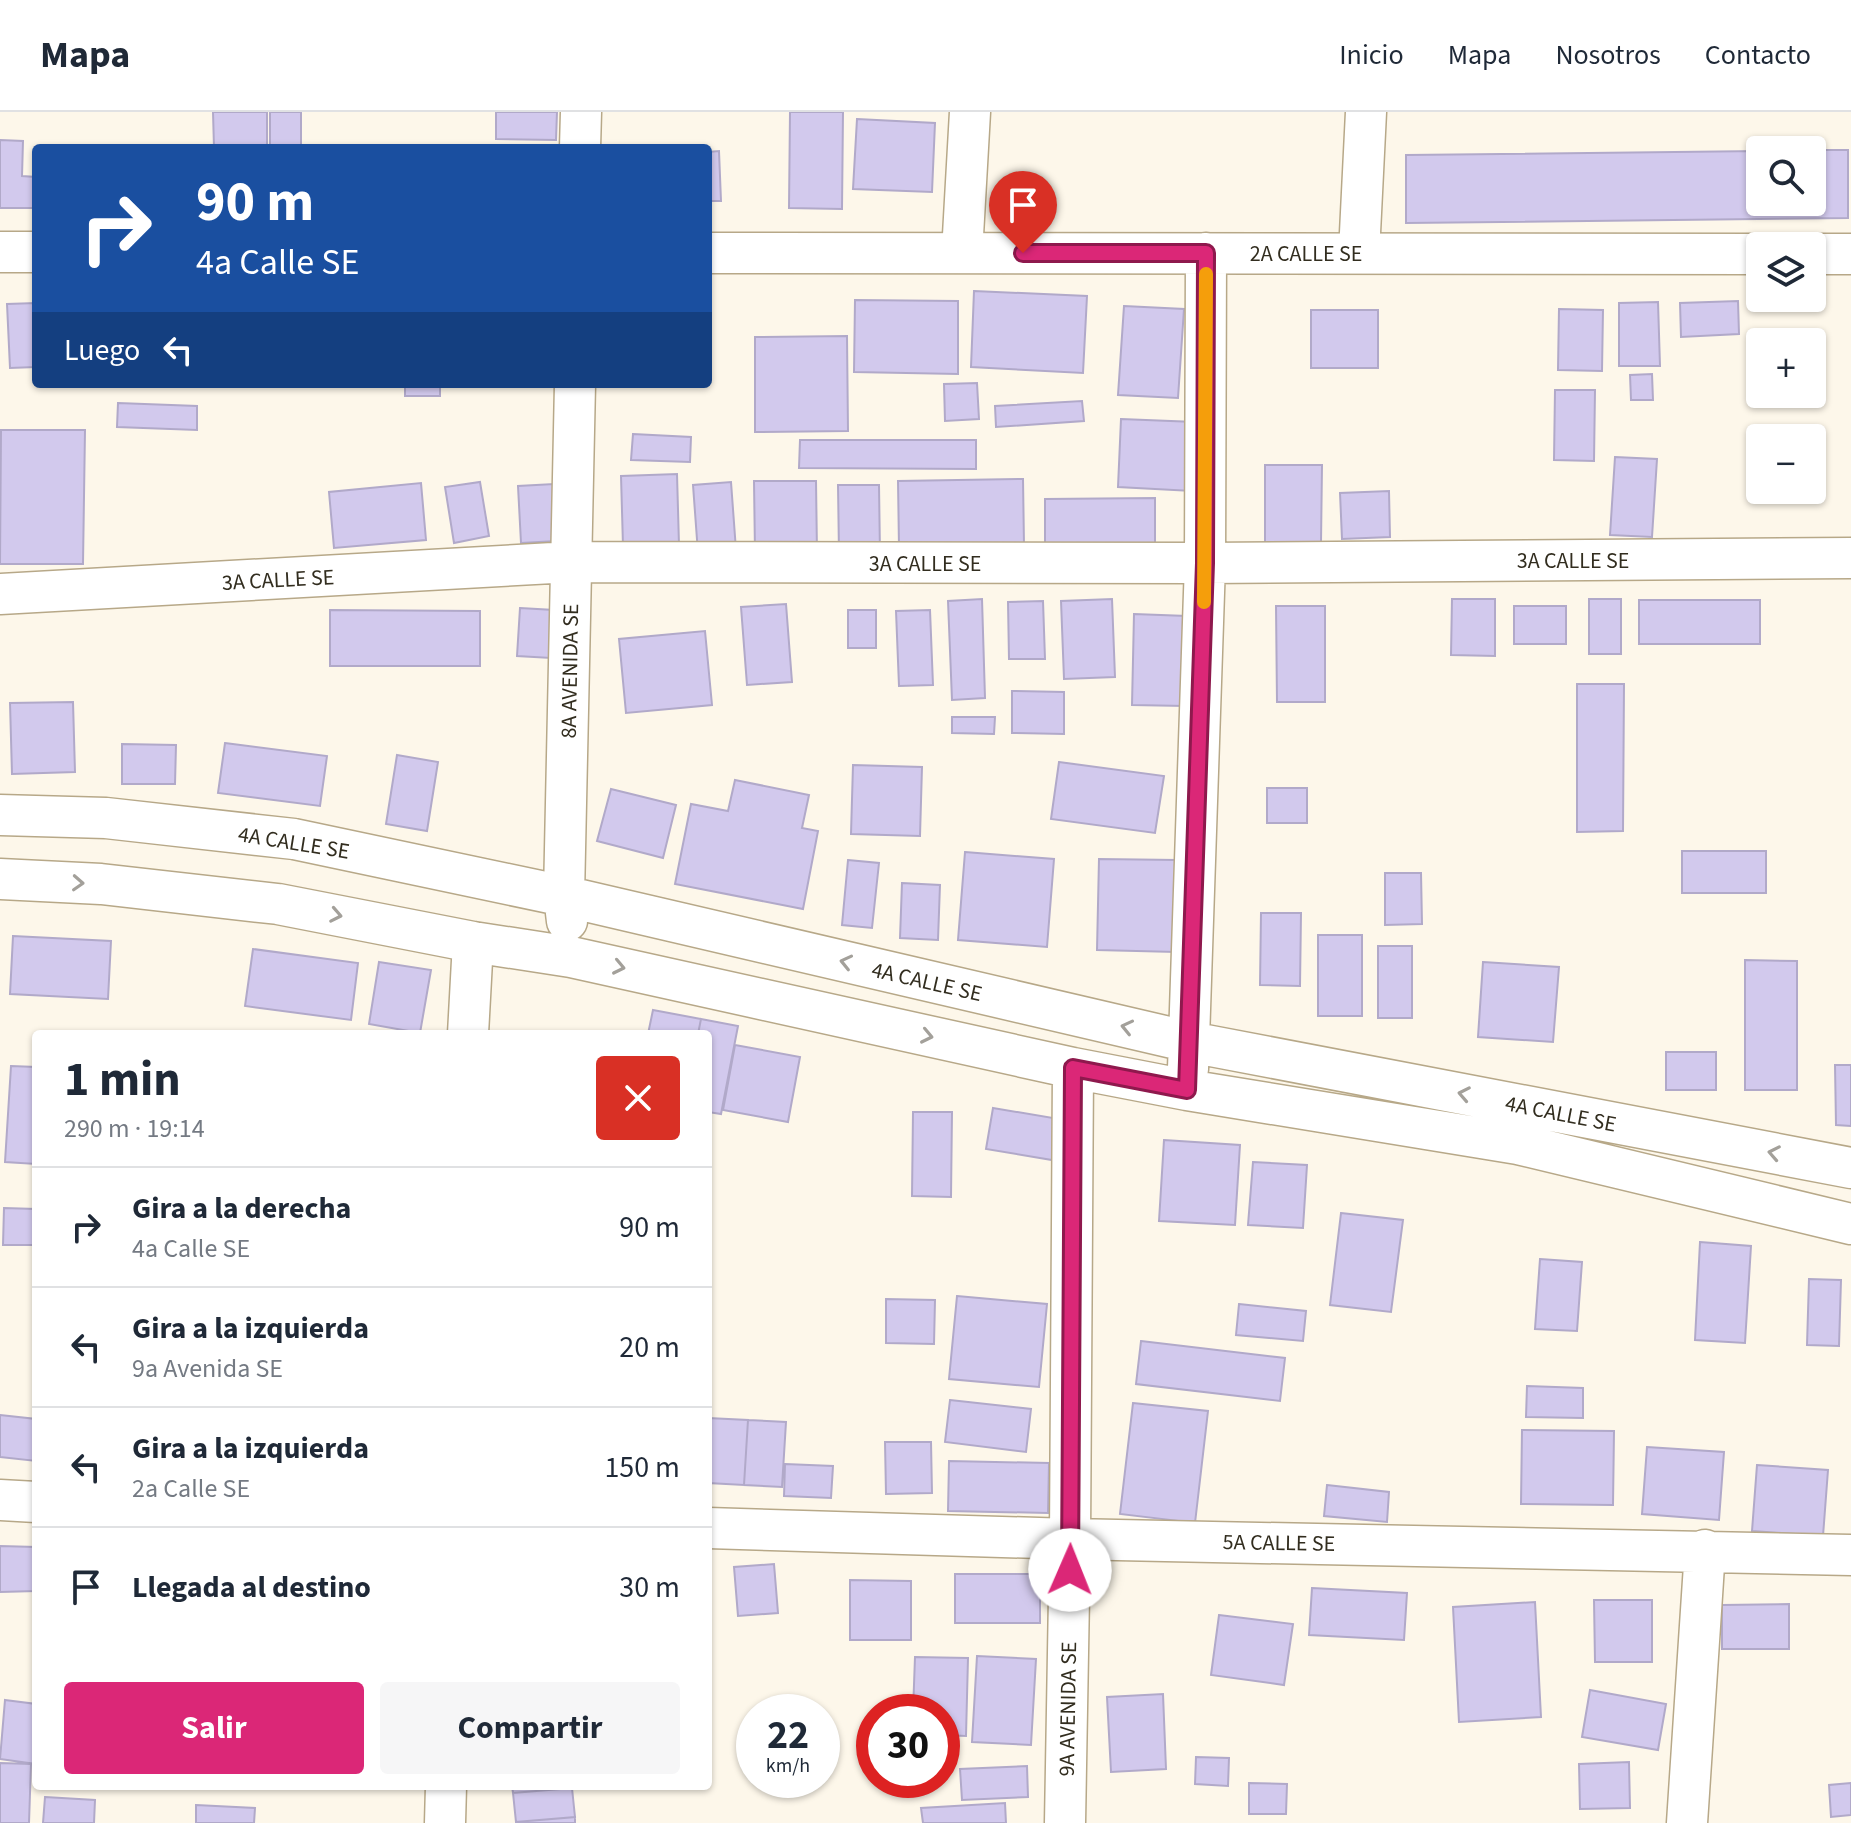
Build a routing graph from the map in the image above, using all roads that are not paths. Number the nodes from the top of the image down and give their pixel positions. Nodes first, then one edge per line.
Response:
1 (581, 112) edge
2 (970, 112) edge
3 (1366, 112) edge
4 (580, 144) edge
5 (0, 252) edge
6 (32, 252) edge
7 (712, 253) edge
8 (962, 253) junction
9 (1206, 253) junction
10 (1359, 253) junction
11 (1746, 254) edge
12 (1826, 254) edge
13 (1851, 254) edge
14 (575, 388) edge
15 (1851, 558) edge
16 (571, 562) junction
17 (1205, 563) junction
18 (0, 594) edge
19 (0, 815) edge
20 (0, 879) edge
21 (564, 896) junction
22 (473, 942) junction
23 (571, 957) junction
24 (468, 1030) edge
25 (1190, 1042) junction
26 (1073, 1068) junction
27 (1187, 1090) junction
28 (1851, 1168) edge
29 (1851, 1224) edge
30 (0, 1500) edge
31 (32, 1502) edge
32 (712, 1528) edge
33 (1070, 1539) junction
34 (1705, 1550) junction
35 (1851, 1555) edge
36 (446, 1790) edge
37 (445, 1823) edge
38 (1065, 1823) edge
39 (1687, 1823) edge

1 - 4 street
2 - 8 street
3 - 10 street
5 - 6 street
7 - 8 street, 2A CALLE SE
8 - 9 street, 2A CALLE SE
9 - 10 street, 2A CALLE SE
9 - 17 street
10 - 11 street, 2A CALLE SE
12 - 13 street
14 - 16 street, 8A AVENIDA SE
15 - 17 street, 3A CALLE SE
16 - 17 street, 3A CALLE SE
16 - 18 street, 3A CALLE SE
16 - 21 street, 8A AVENIDA SE
17 - 25 street
19 - 21 street, 4A CALLE SE
20 -> 22 street, 4A CALLE SE
21 - 23 street, 8A AVENIDA SE
25 -> 21 street, 4A CALLE SE
22 - 23 street, 4A CALLE SE
22 - 24 street
23 -> 26 street, 4A CALLE SE
25 - 27 street
28 -> 25 street, 4A CALLE SE
26 - 27 street, 4A CALLE SE
26 - 33 street, 9A AVENIDA SE
27 - 29 street, 4A CALLE SE
30 - 31 street
32 - 33 street, 5A CALLE SE
33 - 34 street, 5A CALLE SE
33 - 38 street, 9A AVENIDA SE
34 - 35 street, 5A CALLE SE
34 - 39 street
36 - 37 street

